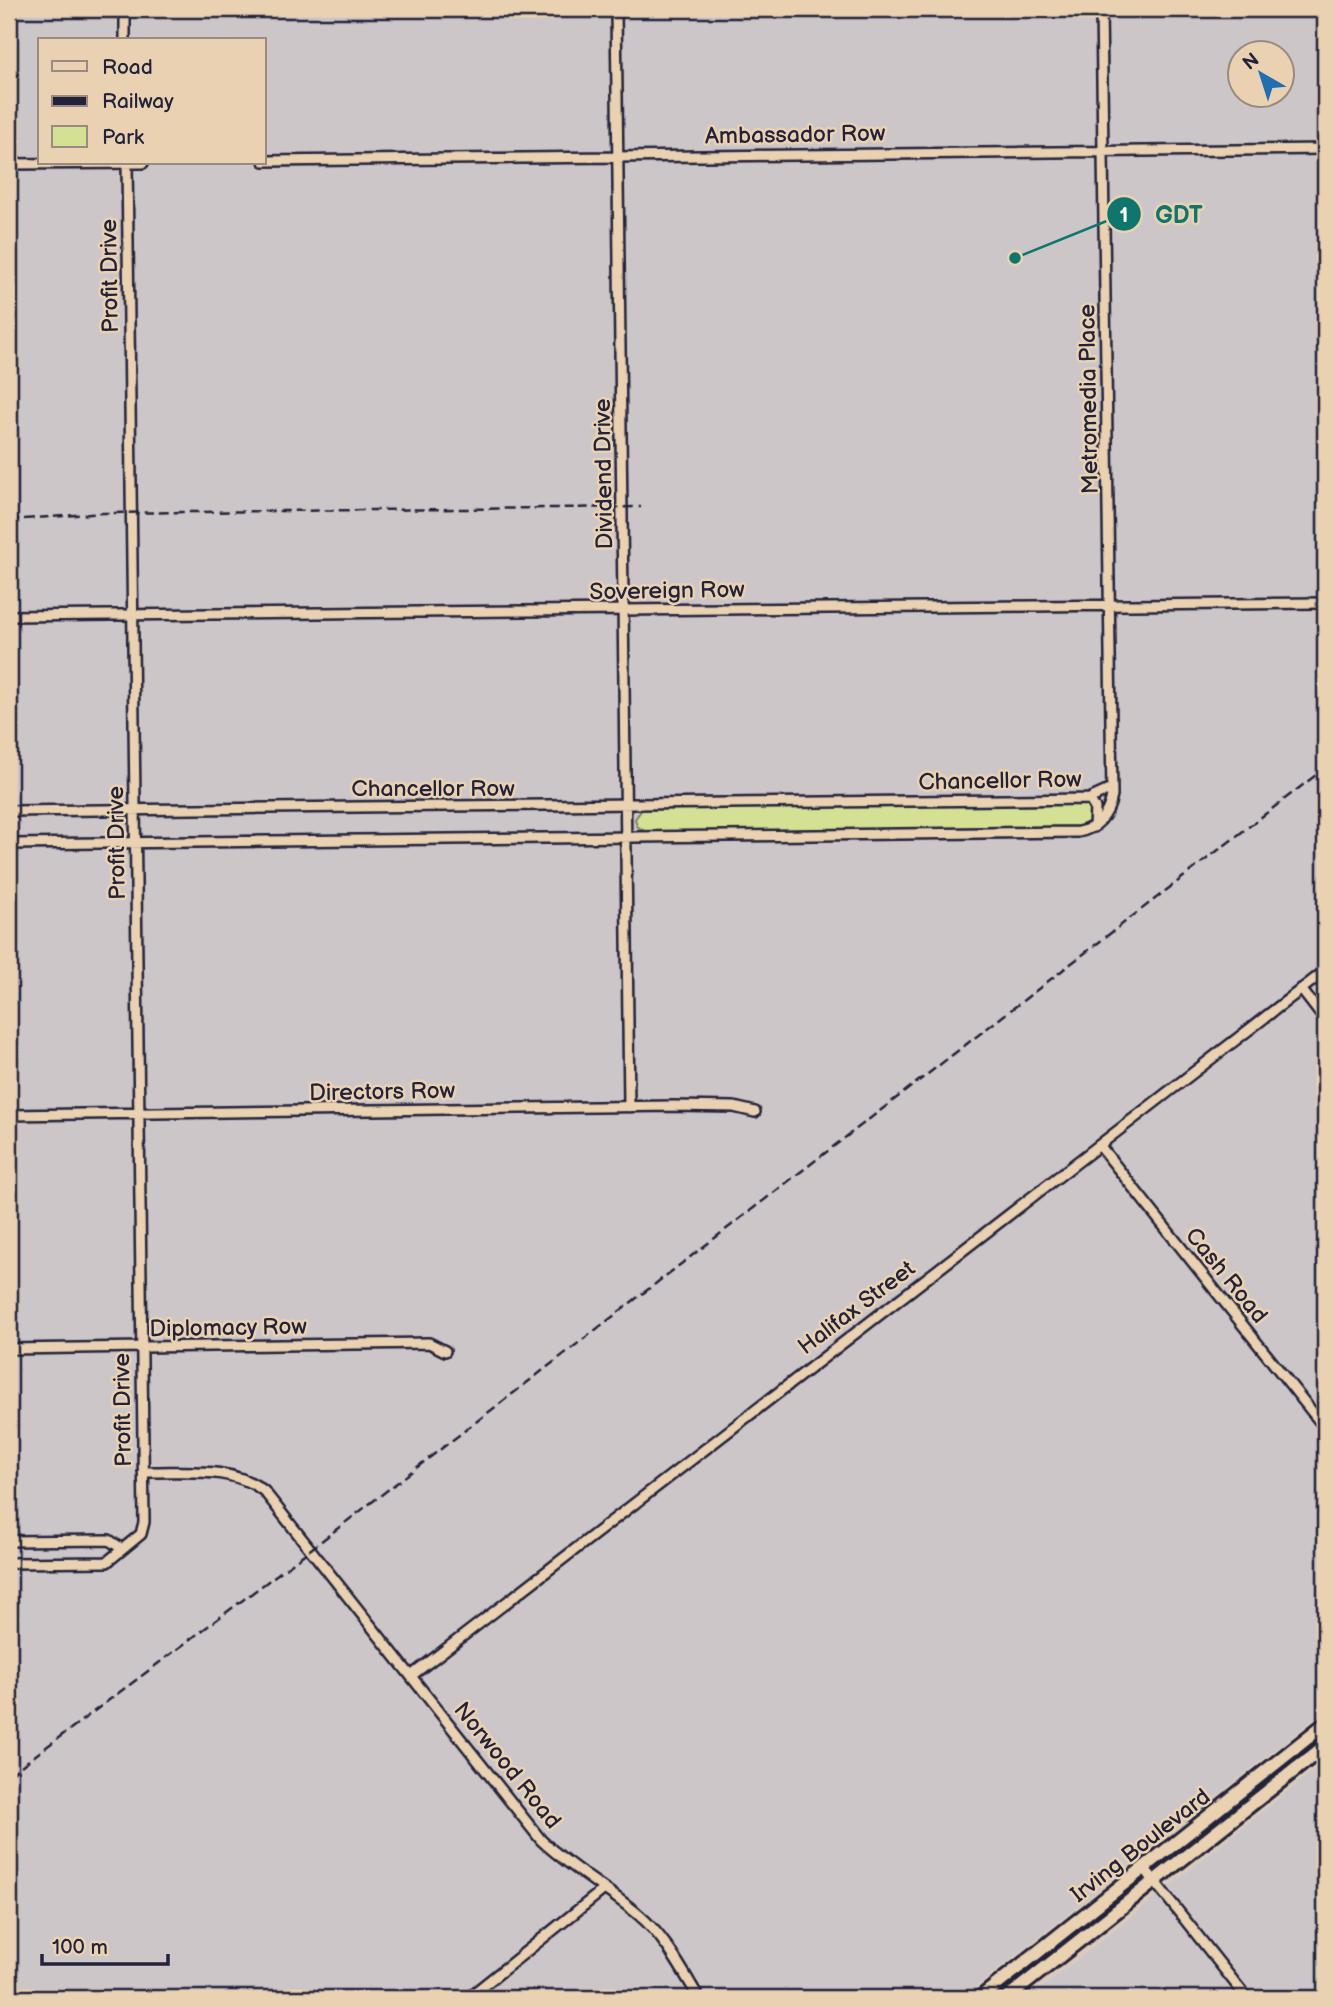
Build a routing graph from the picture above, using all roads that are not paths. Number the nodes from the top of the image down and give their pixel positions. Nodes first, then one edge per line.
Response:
1 (125, 9) edge
2 (616, 9) edge
3 (1101, 9) edge
4 (125, 38) edge
5 (1325, 149) edge
6 (1104, 151) junction
7 (619, 156) junction
8 (266, 161) edge
9 (9, 164) edge
10 (38, 164) edge
11 (127, 164) edge
12 (1111, 603) junction
13 (1325, 603) edge
14 (625, 610) junction
15 (132, 614) junction
16 (9, 616) edge
17 (1111, 789) junction
18 (1089, 799) junction
19 (625, 804) junction
20 (135, 809) junction
21 (9, 811) edge
22 (1094, 827) junction
23 (626, 836) junction
24 (9, 844) edge
25 (135, 844) junction
26 (1325, 971) edge
27 (1301, 989) junction
28 (1325, 1020) edge
29 (629, 1107) junction
30 (755, 1112) dead end
31 (139, 1113) junction
32 (9, 1115) edge
33 (1100, 1146) junction
34 (140, 1347) junction
35 (9, 1349) edge
36 (445, 1351) dead end
37 (1325, 1428) edge
38 (143, 1472) junction
39 (9, 1541) edge
40 (121, 1548) junction
41 (9, 1563) edge
42 (411, 1676) junction
43 (1325, 1725) edge
44 (1325, 1746) edge
45 (1289, 1753) junction
46 (1300, 1766) junction
47 (1218, 1810) junction
48 (1229, 1822) junction
49 (1144, 1868) junction
50 (1155, 1881) junction
51 (603, 1890) junction
52 (1026, 1962) junction
53 (1036, 1975) junction
54 (468, 1998) edge
55 (699, 1998) edge
56 (980, 1998) edge
57 (1007, 1998) edge
58 (1247, 1998) edge

1 - 4 street
2 - 7 street, Dividend Drive
3 - 6 street, Metromedia Place
5 - 6 street, Ambassador Row
6 - 7 street, Ambassador Row
6 - 12 street, Metromedia Place
7 - 8 street, Ambassador Row
7 - 14 street, Dividend Drive
9 - 10 street
11 - 15 street, Profit Drive
12 - 13 street, Sovereign Row
12 - 14 street, Sovereign Row
12 - 17 street, Metromedia Place
14 - 15 street, Sovereign Row
14 - 19 street, Dividend Drive
15 - 16 street, Sovereign Row
15 - 20 street, Profit Drive
17 - 18 street, Chancellor Row
17 - 22 street, Chancellor Row
18 - 19 street, Chancellor Row
18 - 22 street
19 - 20 street, Chancellor Row
19 - 23 street, Dividend Drive
20 - 21 street, Chancellor Row
20 - 25 street, Profit Drive
22 - 23 street
23 - 25 street
23 - 29 street, Dividend Drive
24 - 25 street
25 - 31 street, Profit Drive
26 - 27 street, Halifax Street
27 - 28 street
27 - 33 street, Halifax Street
29 - 30 street, Directors Row
29 - 31 street, Directors Row
31 - 32 street, Directors Row
31 - 34 street, Profit Drive
33 - 37 street, Cash Road
33 - 42 street, Halifax Street
34 - 35 street, Diplomacy Row
34 - 36 street, Diplomacy Row
34 - 38 street, Profit Drive
38 - 40 street, Profit Drive
38 - 42 street, Norwood Road
39 - 40 street
40 - 41 street
42 - 51 street, Norwood Road
43 - 45 main road, Irving Boulevard
44 - 46 main road, Irving Boulevard
45 - 46 main road
45 - 47 main road, Irving Boulevard
46 - 48 main road, Irving Boulevard
47 - 48 main road
47 - 49 main road, Irving Boulevard
48 - 50 main road, Irving Boulevard
49 - 50 street
49 - 52 main road, Irving Boulevard
50 - 53 main road, Irving Boulevard
50 - 58 street
51 - 54 street
51 - 55 street, Norwood Road
52 - 53 main road
52 - 56 main road, Irving Boulevard
53 - 57 main road, Irving Boulevard

